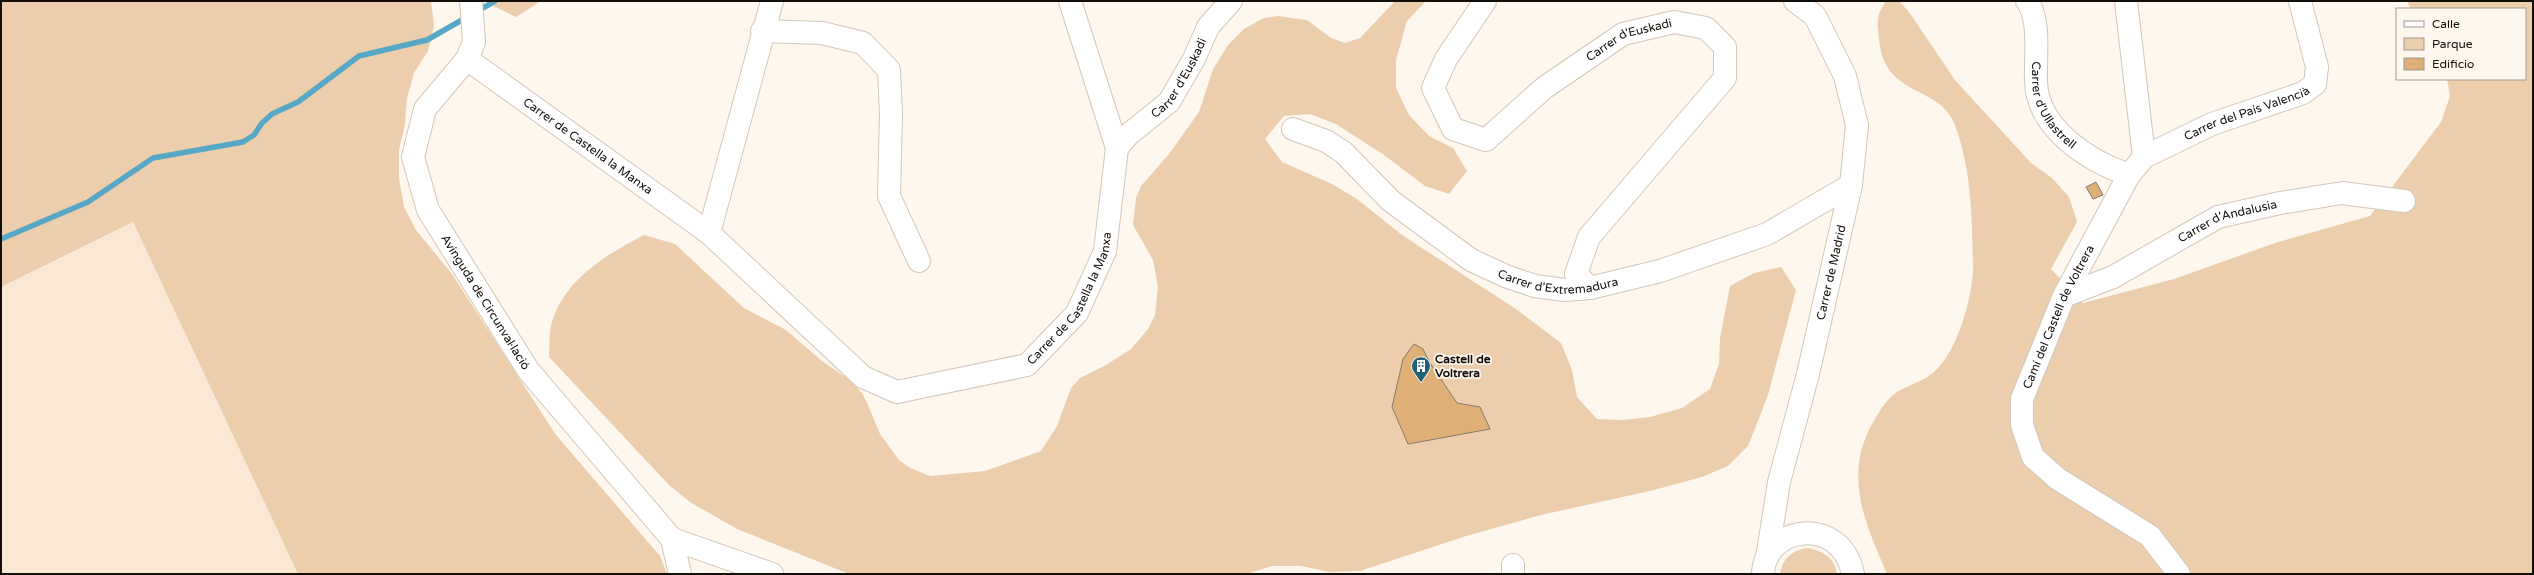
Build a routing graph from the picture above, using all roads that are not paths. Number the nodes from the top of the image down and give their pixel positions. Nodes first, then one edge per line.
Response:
1 (772, 1) edge
2 (1070, 1) edge
3 (1231, 1) edge
4 (1486, 1) edge
5 (1794, 1) edge
6 (2027, 1) edge
7 (2126, 1) edge
8 (2300, 1) edge
9 (471, 2) edge
10 (762, 32) junction
11 (467, 58) junction
12 (1293, 129) dead end
13 (1117, 148) junction
14 (2144, 157) junction
15 (2129, 175) junction
16 (1851, 185) junction
17 (2404, 201) dead end
18 (710, 233) junction
19 (919, 261) dead end
20 (1590, 288) junction
21 (2064, 296) junction
22 (672, 539) junction
23 (1765, 566) edge
24 (680, 574) edge
25 (772, 574) edge
26 (1853, 574) edge
27 (2179, 574) edge

1 - 10 street
2 - 13 street, Carrer de Castella la Manxa
3 - 13 street, Carrer d'Euskadi
4 - 20 street, Carrer d'Euskadi
5 - 16 street, Carrer de Madrid
6 - 15 street, Carrer d'Ullastrell
7 - 14 street
8 - 14 street, Carrer del País Valencià
9 - 11 street, Avinguda de Circunval·lació
10 - 18 street
10 - 19 street
11 - 18 street, Carrer de Castella la Manxa
11 - 22 street, Avinguda de Circunval·lació
12 - 20 street, Carrer d'Extremadura
13 - 18 street, Carrer de Castella la Manxa
14 - 15 street, Camí del Castell de Voltrera
15 - 21 street, Camí del Castell de Voltrera
16 - 20 street, Carrer d'Extremadura
16 - 23 street, Carrer de Madrid
17 - 21 street, Carrer d'Andalusia
21 - 27 street, Camí del Castell de Voltrera
22 - 24 street, Avinguda de Circunval·lació
22 - 25 street
23 - 26 street

